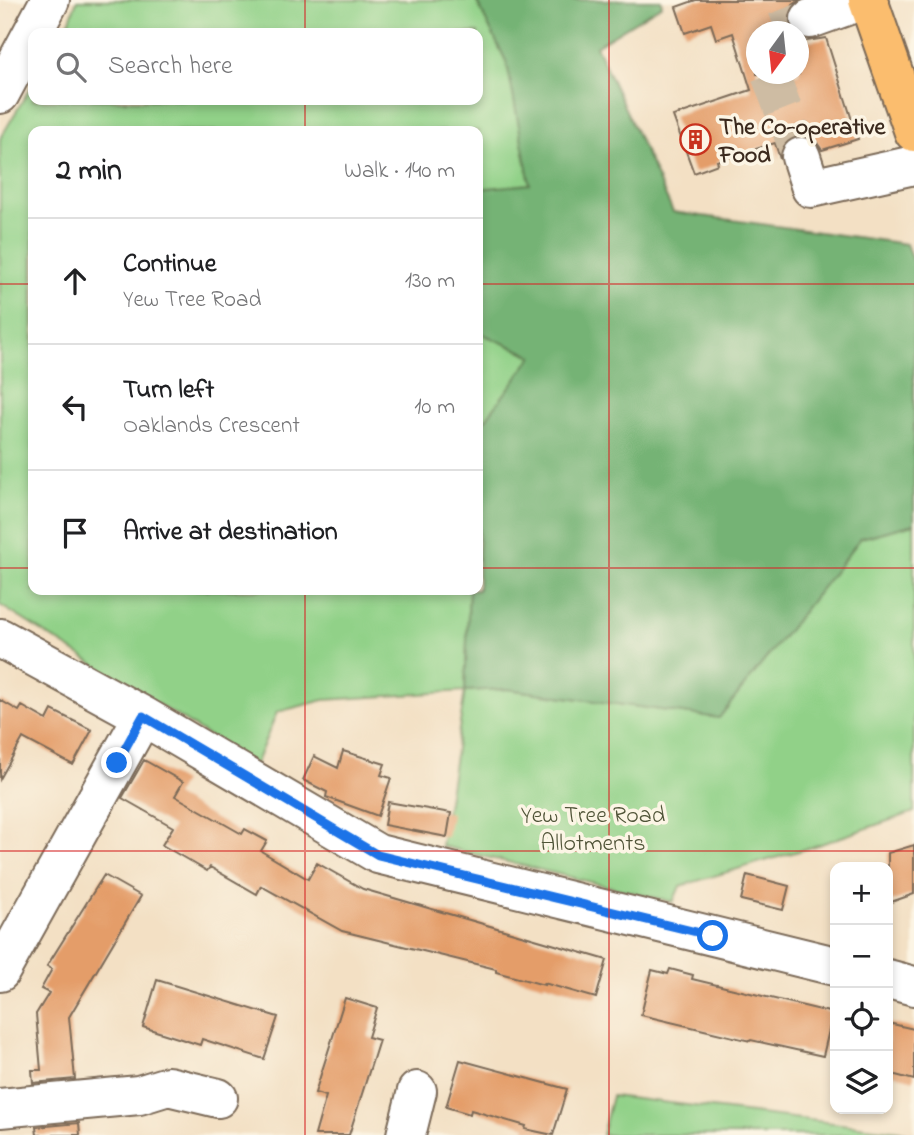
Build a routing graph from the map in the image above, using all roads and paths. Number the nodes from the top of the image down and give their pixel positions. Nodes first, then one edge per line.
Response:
1 (50, 0) edge
2 (865, 0) edge
3 (810, 19) tunnel mouth
4 (35, 28) edge
5 (28, 41) edge
6 (0, 94) edge
7 (914, 132) edge
8 (800, 157) tunnel mouth
9 (914, 165) edge
10 (0, 638) edge
11 (143, 716) junction
12 (830, 965) edge
13 (0, 972) edge
14 (893, 980) edge
15 (914, 986) edge
16 (417, 1091) dead end
17 (218, 1098) dead end
18 (0, 1108) edge
19 (406, 1135) edge

1 - 4 street
2 - 3 street
2 - 7 highway
5 - 6 street
8 - 9 street
10 - 11 street
11 - 12 street
11 - 13 street
14 - 15 street
16 - 19 street
17 - 18 street

